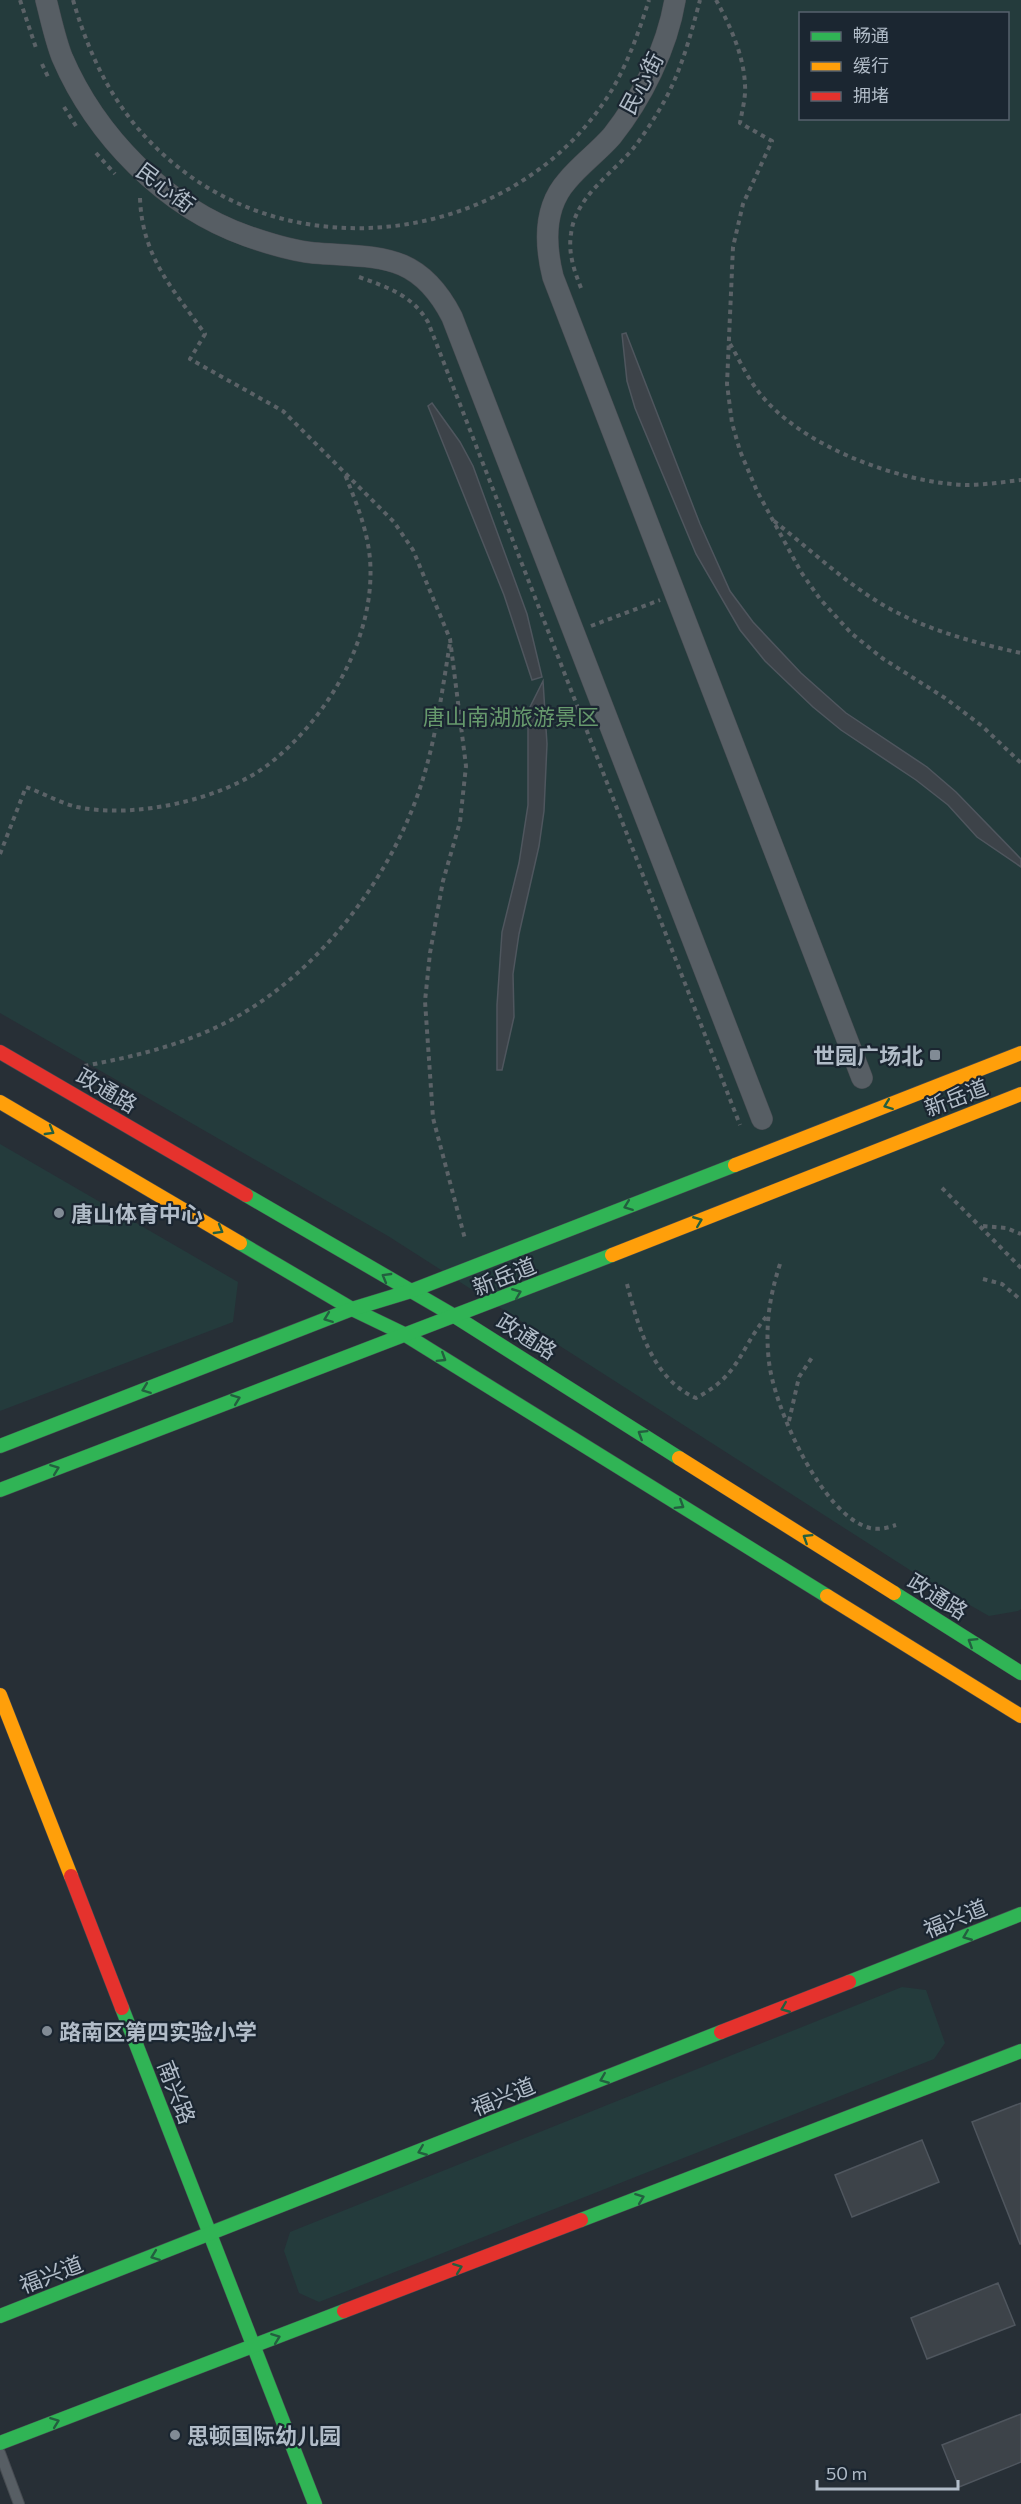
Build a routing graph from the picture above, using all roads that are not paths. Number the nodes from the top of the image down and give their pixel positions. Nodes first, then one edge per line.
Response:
1 (45, 0) edge
2 (675, 0) edge
3 (0, 1052) edge
4 (1021, 1053) edge
5 (862, 1078) dead end
6 (1021, 1094) edge
7 (0, 1102) edge
8 (762, 1119) dead end
9 (411, 1291) junction
10 (352, 1309) junction
11 (456, 1317) junction
12 (404, 1334) junction
13 (0, 1446) edge
14 (0, 1490) edge
15 (1021, 1673) edge
16 (0, 1695) edge
17 (1021, 1716) edge
18 (1021, 1914) edge
19 (1021, 2051) edge
20 (210, 2235) junction
21 (0, 2316) edge
22 (253, 2346) junction
23 (0, 2452) edge
24 (19, 2504) edge
25 (315, 2504) edge

1 - 8 street, 民心街
2 - 5 street, 民心街
9 -> 3 main road, 政通路
4 -> 9 main road, 新岳道
11 -> 6 main road, 新岳道
7 -> 10 main road
9 - 10 main road, 新岳道
9 - 11 main road, 政通路
10 - 12 main road
10 -> 13 main road, 新岳道
11 - 12 main road, 新岳道
15 -> 11 main road, 政通路
14 -> 12 main road, 新岳道
12 -> 17 main road
16 - 20 main road, 南兴路
18 -> 20 main road, 福兴道
22 -> 19 main road
20 -> 21 main road, 福兴道
20 - 22 main road, 南兴路
23 -> 22 main road
22 - 25 main road, 南兴路
23 - 24 lane

